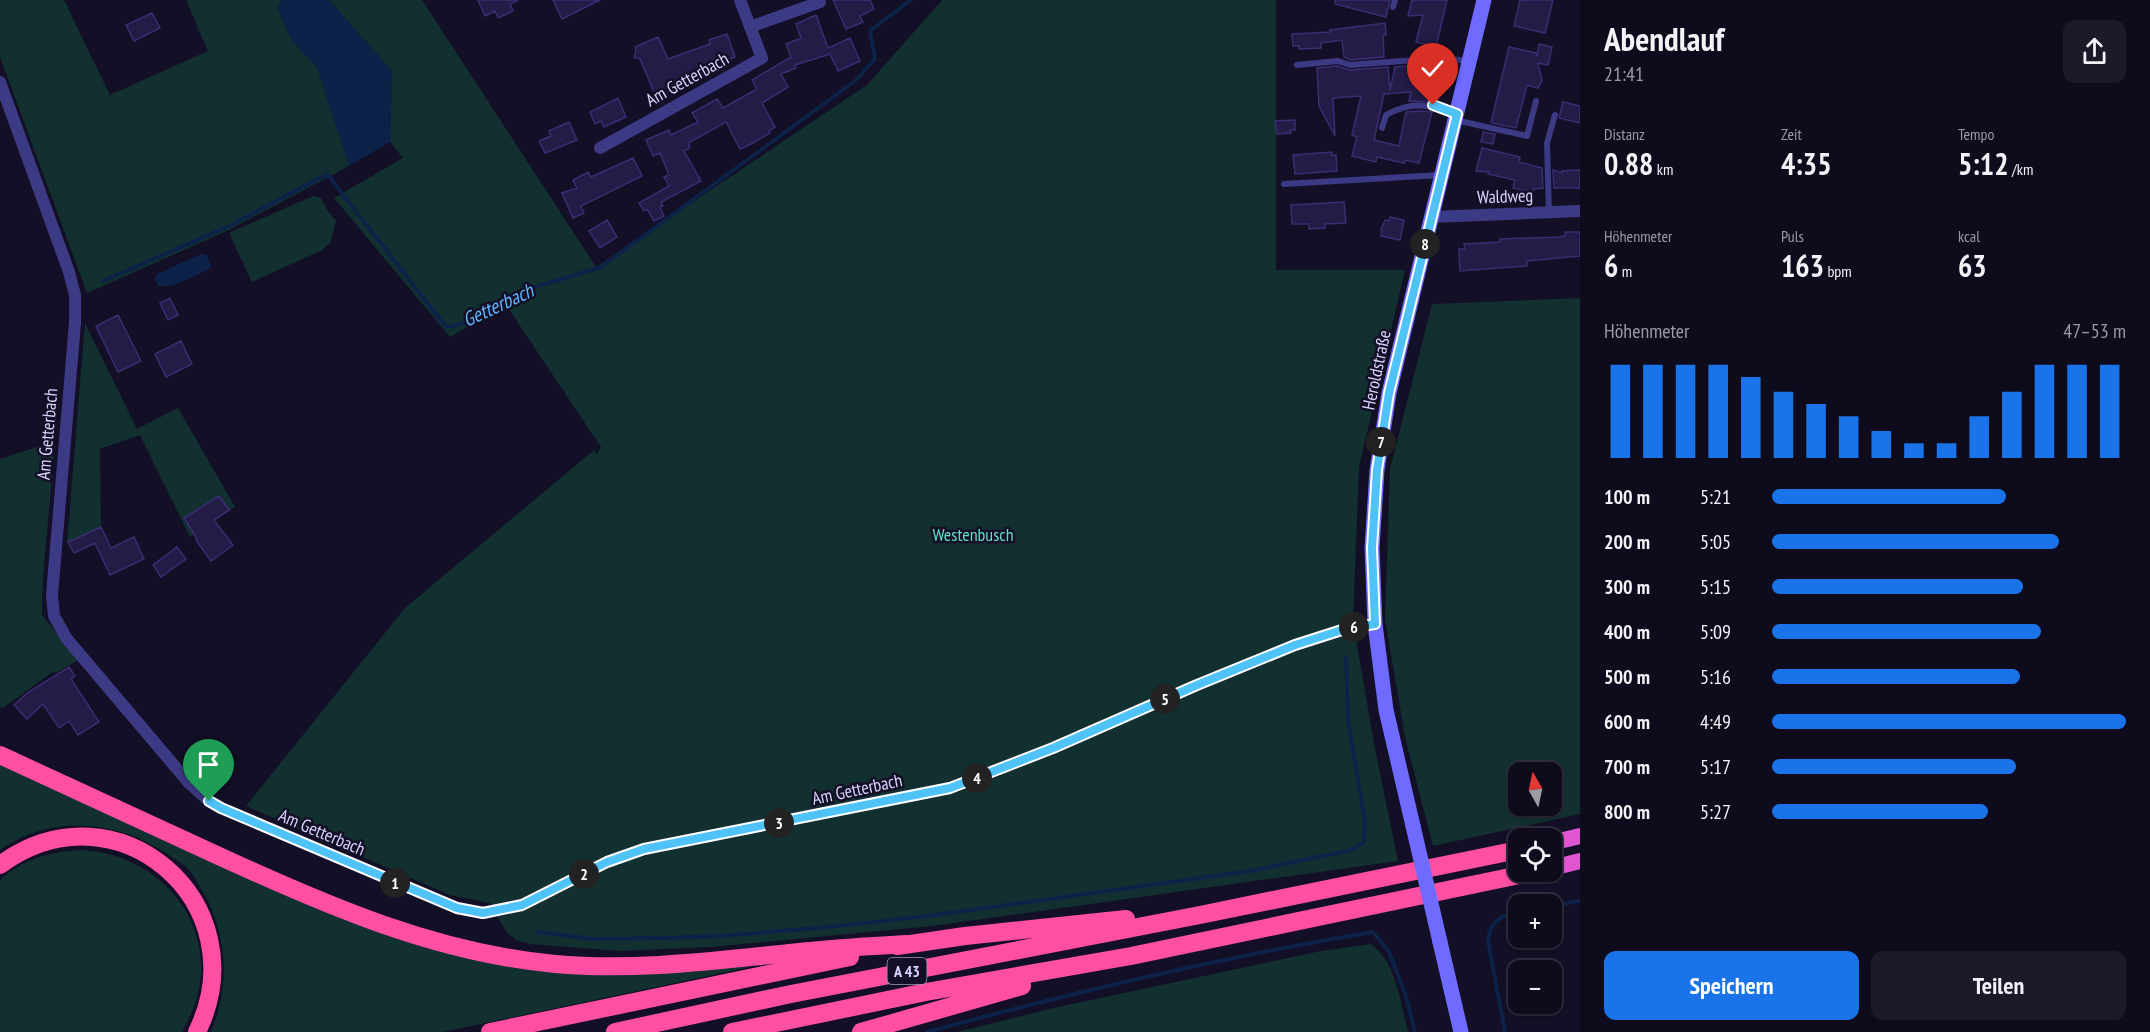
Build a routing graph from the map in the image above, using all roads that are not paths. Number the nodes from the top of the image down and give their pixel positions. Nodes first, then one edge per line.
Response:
1 (740, 0) edge
2 (1484, 0) edge
3 (820, 2) dead end
4 (750, 27) junction
5 (1469, 61) junction
6 (1297, 65) dead end
7 (0, 82) edge
8 (1536, 101) dead end
9 (1555, 115) dead end
10 (1456, 117) junction
11 (1382, 128) dead end
12 (600, 148) dead end
13 (1442, 175) junction
14 (1284, 184) dead end
15 (1580, 211) edge
16 (1549, 212) junction
17 (1432, 217) junction
18 (1375, 624) junction
19 (0, 754) edge
20 (1580, 836) edge
21 (1562, 840) edge
22 (1508, 852) edge
23 (1580, 861) edge
24 (0, 865) edge
25 (1562, 866) edge
26 (1508, 877) edge
27 (1200, 915) junction
28 (907, 944) junction
29 (1131, 956) junction
30 (197, 1032) edge
31 (490, 1032) edge
32 (615, 1032) edge
33 (732, 1032) edge
34 (861, 1032) edge
35 (1461, 1032) edge

1 - 4 street, Am Getterbach
2 - 5 main road, Heroldstraße
3 - 4 street
4 - 12 street, Am Getterbach
5 - 6 lane
5 - 10 main road, Heroldstraße
7 - 18 street, Am Getterbach
8 - 10 lane
9 - 16 lane
10 - 11 lane
10 - 13 main road, Heroldstraße
13 - 14 lane
13 - 17 main road, Heroldstraße
15 - 16 street, Waldweg
16 - 17 street, Waldweg
17 - 18 main road, Heroldstraße
18 - 35 main road, Heroldstraße, bridge
19 - 28 highway
20 - 21 highway
22 - 27 highway, A 43
23 - 25 highway
24 - 30 highway
26 - 29 highway, A 43
27 - 28 highway
27 - 32 highway, A 43
28 - 31 highway
29 - 33 highway, A 43
29 - 34 highway

